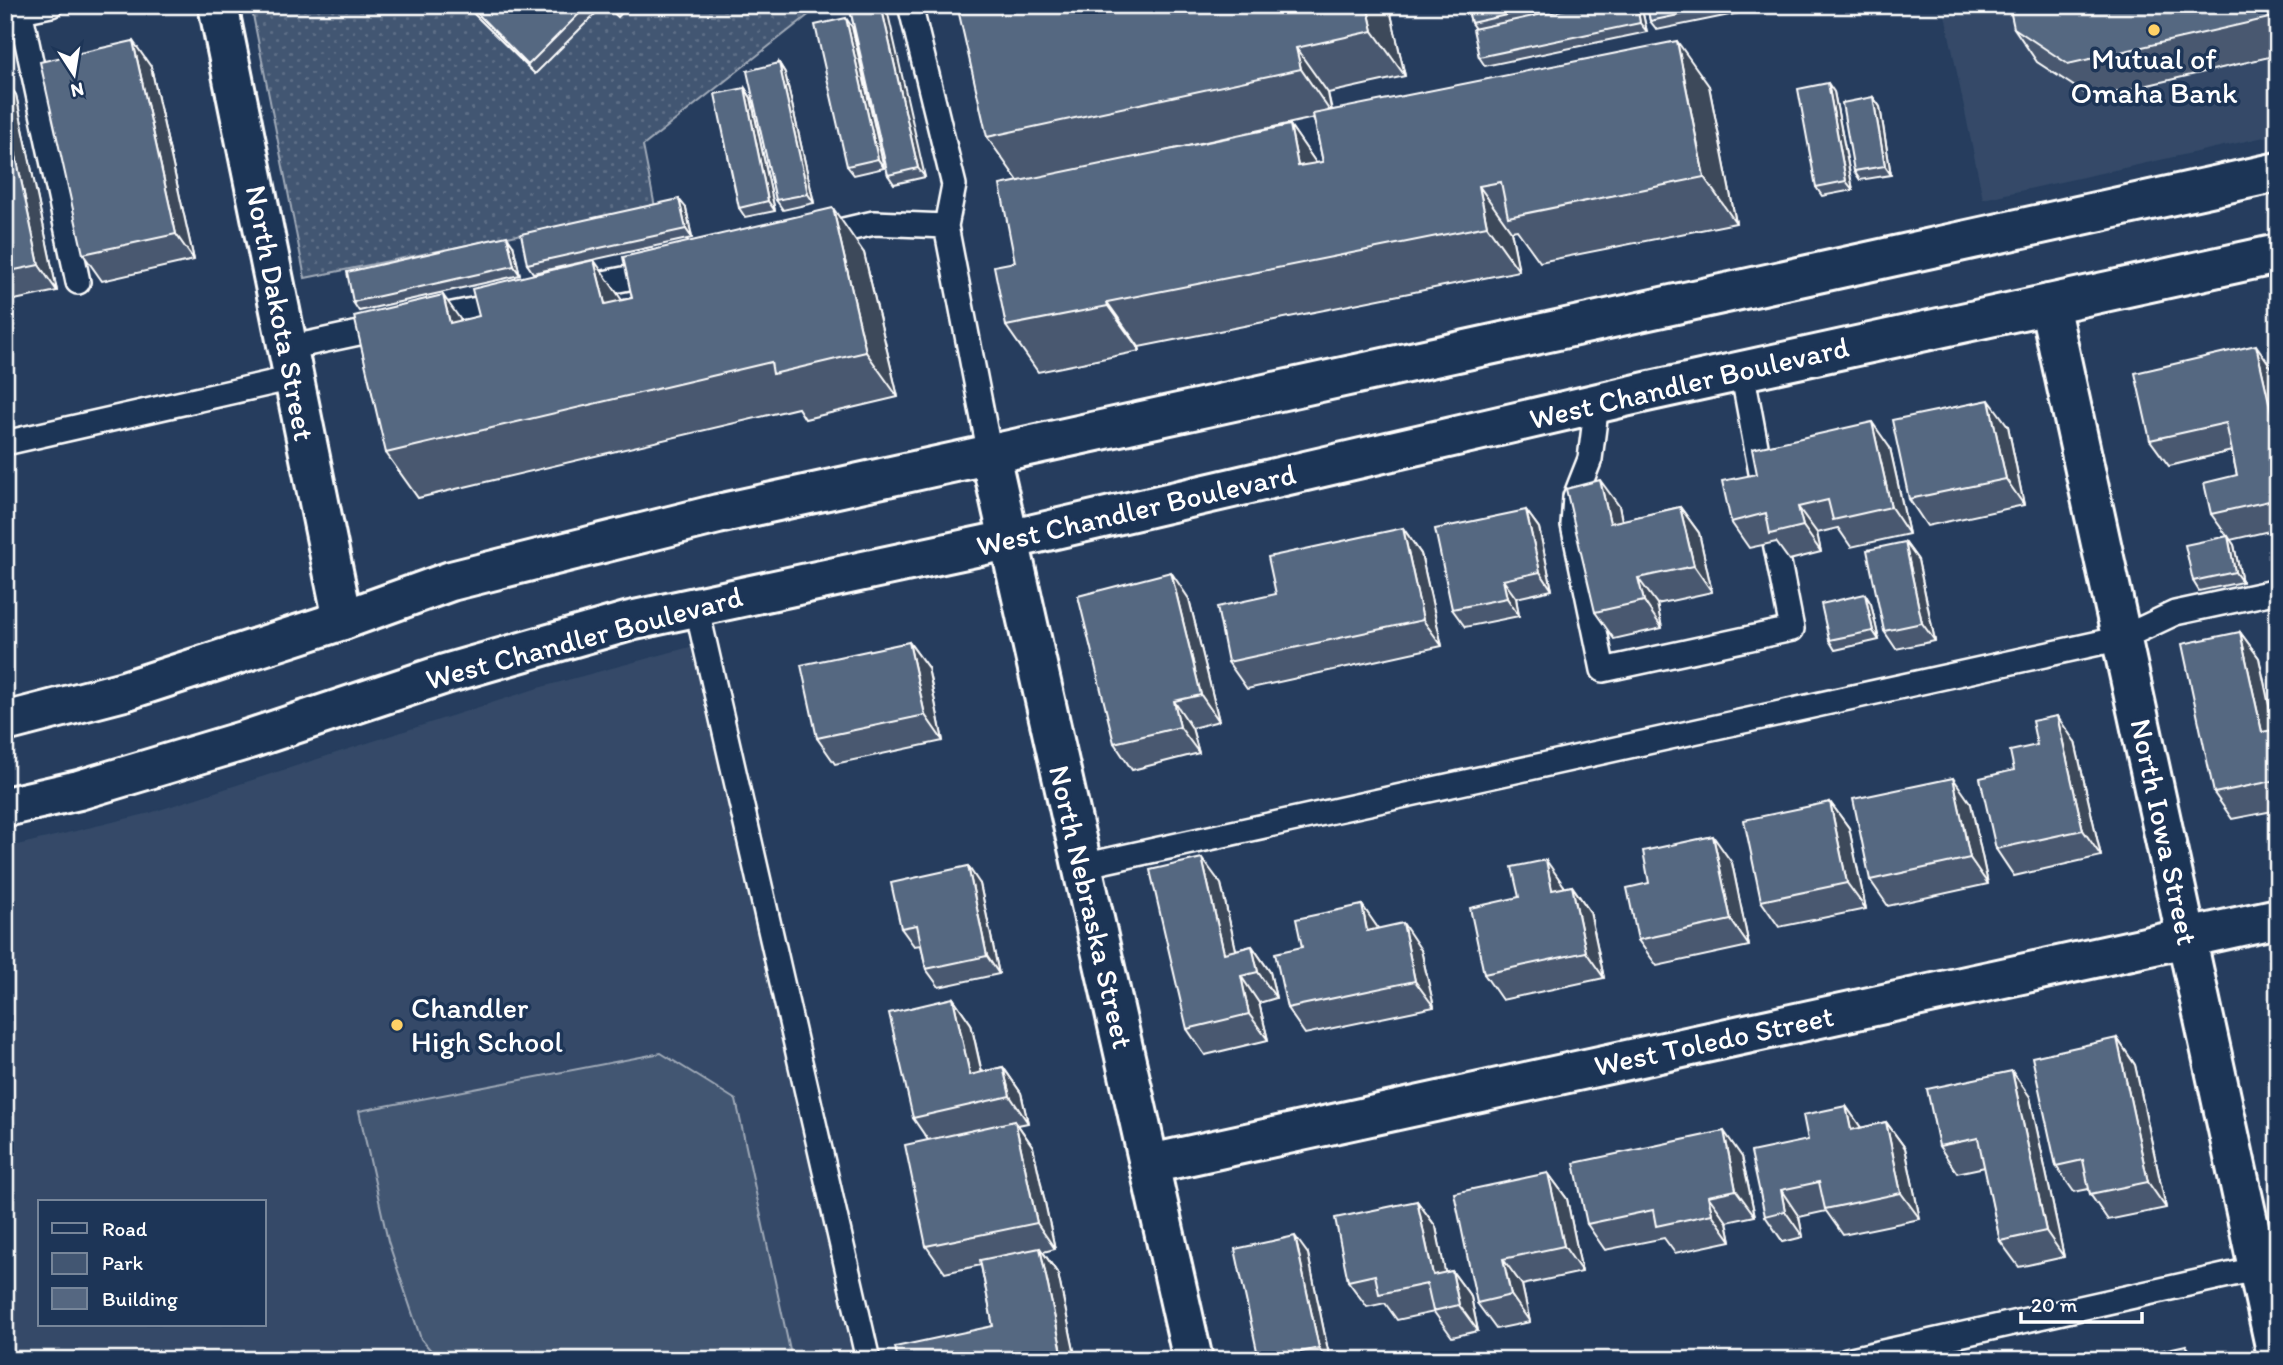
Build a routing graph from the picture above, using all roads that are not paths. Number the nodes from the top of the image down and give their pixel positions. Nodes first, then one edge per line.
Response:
1 (51, 5) edge
2 (218, 5) edge
3 (910, 5) edge
4 (20, 8) edge
5 (2278, 172) edge
6 (946, 226) junction
7 (799, 241) edge
8 (2278, 254) edge
9 (684, 267) edge
10 (78, 282) dead end
11 (562, 292) edge
12 (536, 297) edge
13 (2049, 304) junction
14 (290, 363) junction
15 (1742, 371) junction
16 (1597, 403) junction
17 (5, 443) edge
18 (990, 455) junction
19 (1767, 502) edge
20 (1008, 540) junction
21 (1775, 542) edge
22 (2278, 591) edge
23 (696, 605) junction
24 (343, 620) junction
25 (2122, 638) junction
26 (5, 722) edge
27 (5, 807) edge
28 (1082, 866) junction
29 (2278, 918) edge
30 (2188, 938) junction
31 (1150, 1164) junction
32 (2268, 1266) edge
33 (868, 1360) edge
34 (1193, 1360) edge
35 (1847, 1360) edge
36 (2278, 1360) edge

1 - 4 lane
2 - 14 main road, North Dakota Street
3 - 6 lane
4 - 10 lane
5 - 18 main road
6 - 7 lane
6 - 18 lane
8 - 13 main road, West Chandler Boulevard
9 - 11 lane
12 - 14 lane
13 - 15 main road, West Chandler Boulevard
13 - 25 main road, North Iowa Street
14 - 17 lane
14 - 24 main road, North Dakota Street
15 - 16 main road, West Chandler Boulevard
15 - 19 lane
16 - 20 main road, West Chandler Boulevard
16 - 21 lane
18 - 20 main road, North Nebraska Street
18 - 24 main road
20 - 23 main road, West Chandler Boulevard
20 - 28 main road, North Nebraska Street
22 - 25 lane
23 - 27 main road, West Chandler Boulevard
23 - 33 lane
24 - 26 main road
25 - 28 lane
25 - 30 main road, North Iowa Street
28 - 31 main road, North Nebraska Street
29 - 30 main road, West Toledo Street
30 - 31 main road, West Toledo Street
30 - 32 main road, North Iowa Street
31 - 34 main road, North Nebraska Street
32 - 35 lane
32 - 36 main road, North Iowa Street

